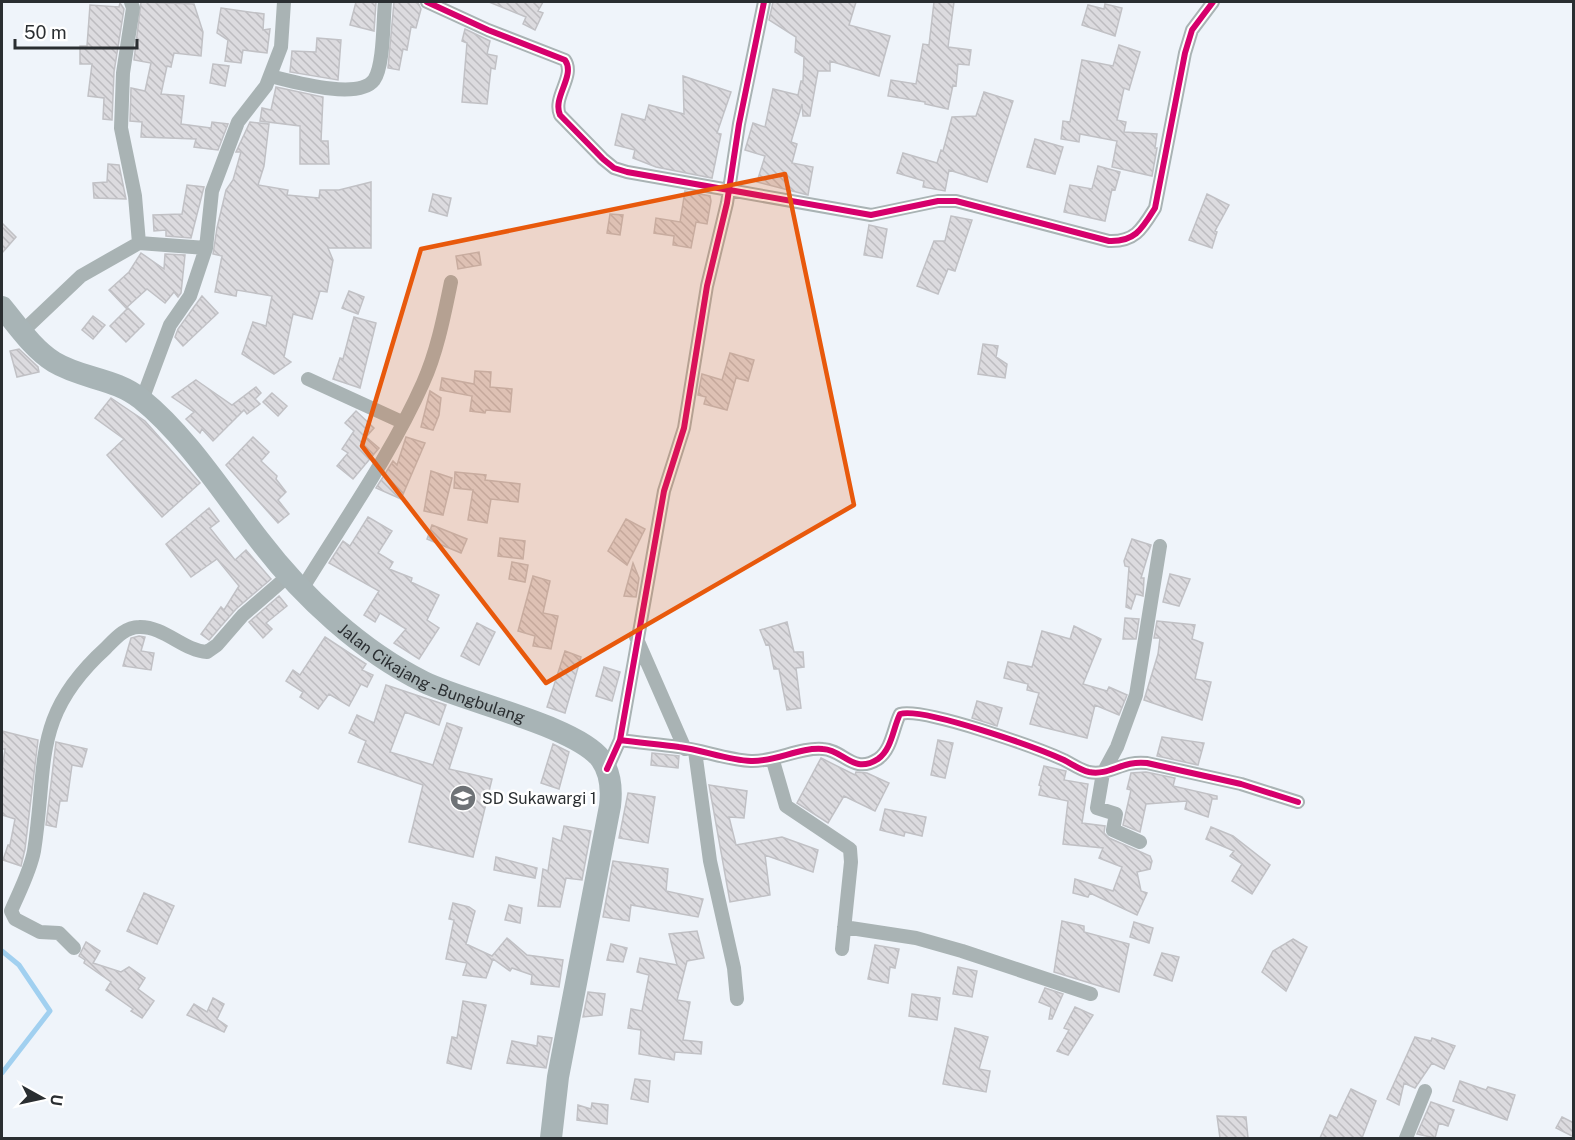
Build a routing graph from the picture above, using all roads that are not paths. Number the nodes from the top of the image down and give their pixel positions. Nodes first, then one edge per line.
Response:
1 (131, 2) edge
2 (284, 2) edge
3 (385, 2) edge
4 (427, 2) edge
5 (764, 2) edge
6 (1213, 2) edge
7 (270, 76) junction
8 (729, 190) junction
9 (140, 243) junction
10 (206, 248) junction
11 (451, 282) dead end
12 (2, 306) edge
13 (23, 331) junction
14 (308, 379) dead end
15 (142, 400) junction
16 (402, 422) junction
17 (1160, 546) dead end
18 (295, 582) junction
19 (636, 637) junction
20 (620, 740) junction
21 (690, 750) junction
22 (773, 761) junction
23 (607, 769) junction
24 (1103, 773) junction
25 (1298, 802) dead end
26 (1140, 842) dead end
27 (844, 927) junction
28 (74, 948) dead end
29 (842, 949) dead end
30 (1092, 994) dead end
31 (737, 999) dead end
32 (1425, 1091) dead end
33 (551, 1138) edge
34 (1406, 1138) edge

1 - 9 street
2 - 7 street
3 - 7 street
4 - 8 street
5 - 8 street
6 - 8 street
7 - 10 street
8 - 19 street
9 - 10 street
9 - 13 street
10 - 15 street
11 - 16 street
12 - 13 main road, Jalan Cikajang - Bungbulang
13 - 15 main road, Jalan Cikajang - Bungbulang
14 - 16 street
15 - 18 main road, Jalan Cikajang - Bungbulang
16 - 18 street
17 - 24 street
18 - 23 main road, Jalan Cikajang - Bungbulang
18 - 28 street
19 - 20 street
19 - 21 street
20 - 21 street
20 - 23 street
21 - 22 street
21 - 31 street
22 - 24 street
22 - 27 street
23 - 33 main road
24 - 25 street
24 - 26 street
27 - 29 street
27 - 30 street
32 - 34 street

